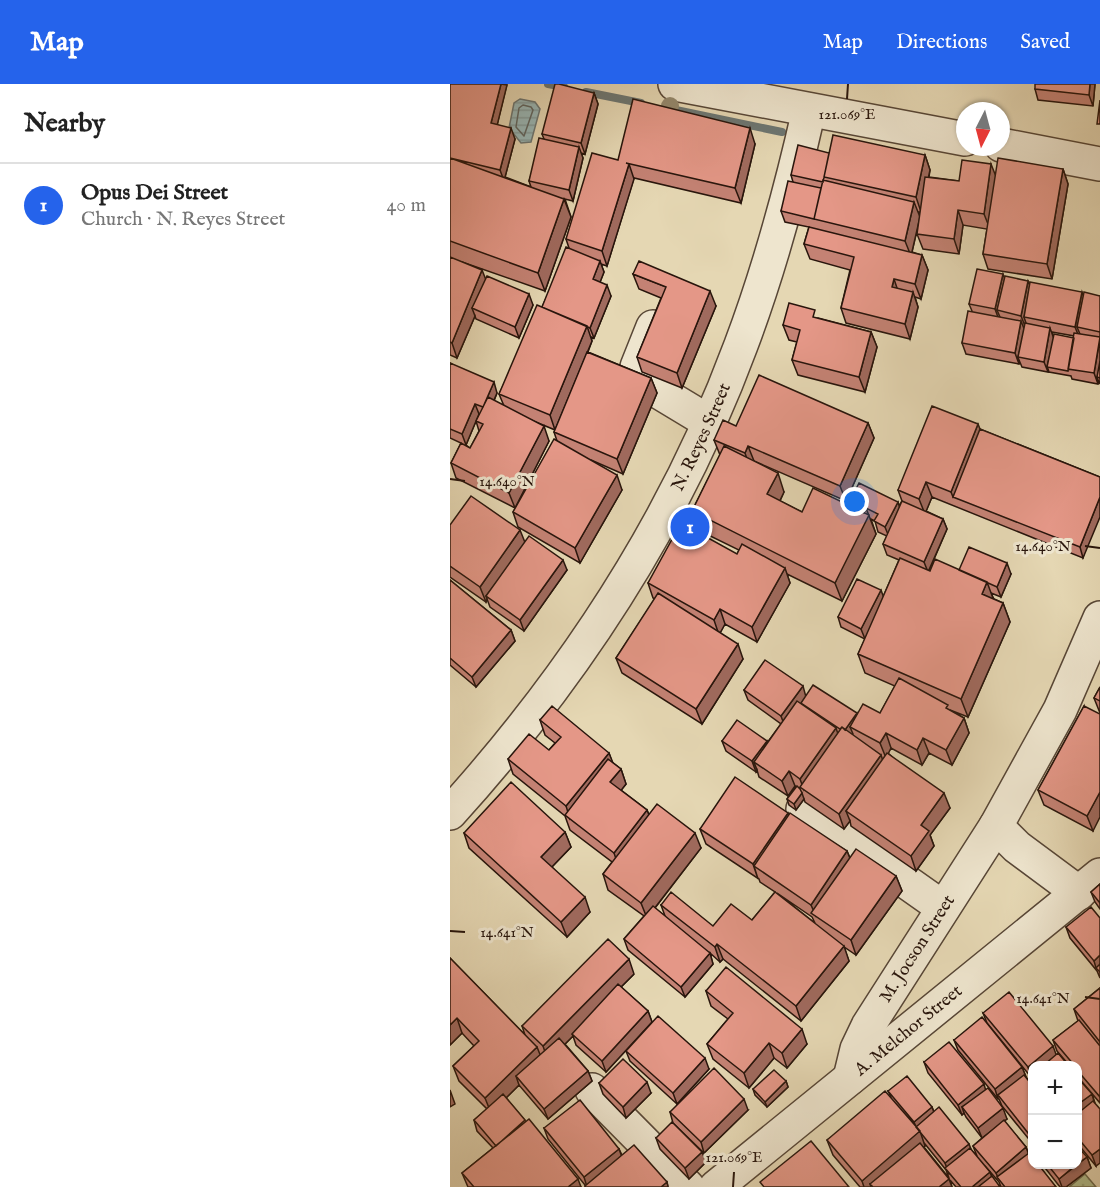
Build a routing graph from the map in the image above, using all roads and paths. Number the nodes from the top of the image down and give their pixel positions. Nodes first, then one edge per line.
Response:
1 (675, 84) edge
2 (809, 110) junction
3 (956, 136) edge
4 (1010, 147) edge
5 (1100, 164) edge
6 (653, 327) edge
7 (709, 422) junction
8 (1100, 618) edge
9 (803, 809) edge
10 (450, 813) edge
11 (996, 825) junction
12 (1089, 884) edge
13 (942, 908) junction
14 (850, 1078) junction
15 (592, 1090) dead end
16 (688, 1187) edge
17 (716, 1187) edge

1 - 2 street
2 - 3 street
2 - 7 street, N. Reyes Street
4 - 5 street
6 - 7 street
7 - 10 street, N. Reyes Street
8 - 11 street, M. Jocson Street
9 - 13 street
11 - 12 street
11 - 13 street, M. Jocson Street
12 - 14 street, A. Melchor Street
13 - 14 street, M. Jocson Street
14 - 17 street, A. Melchor Street
15 - 16 street

